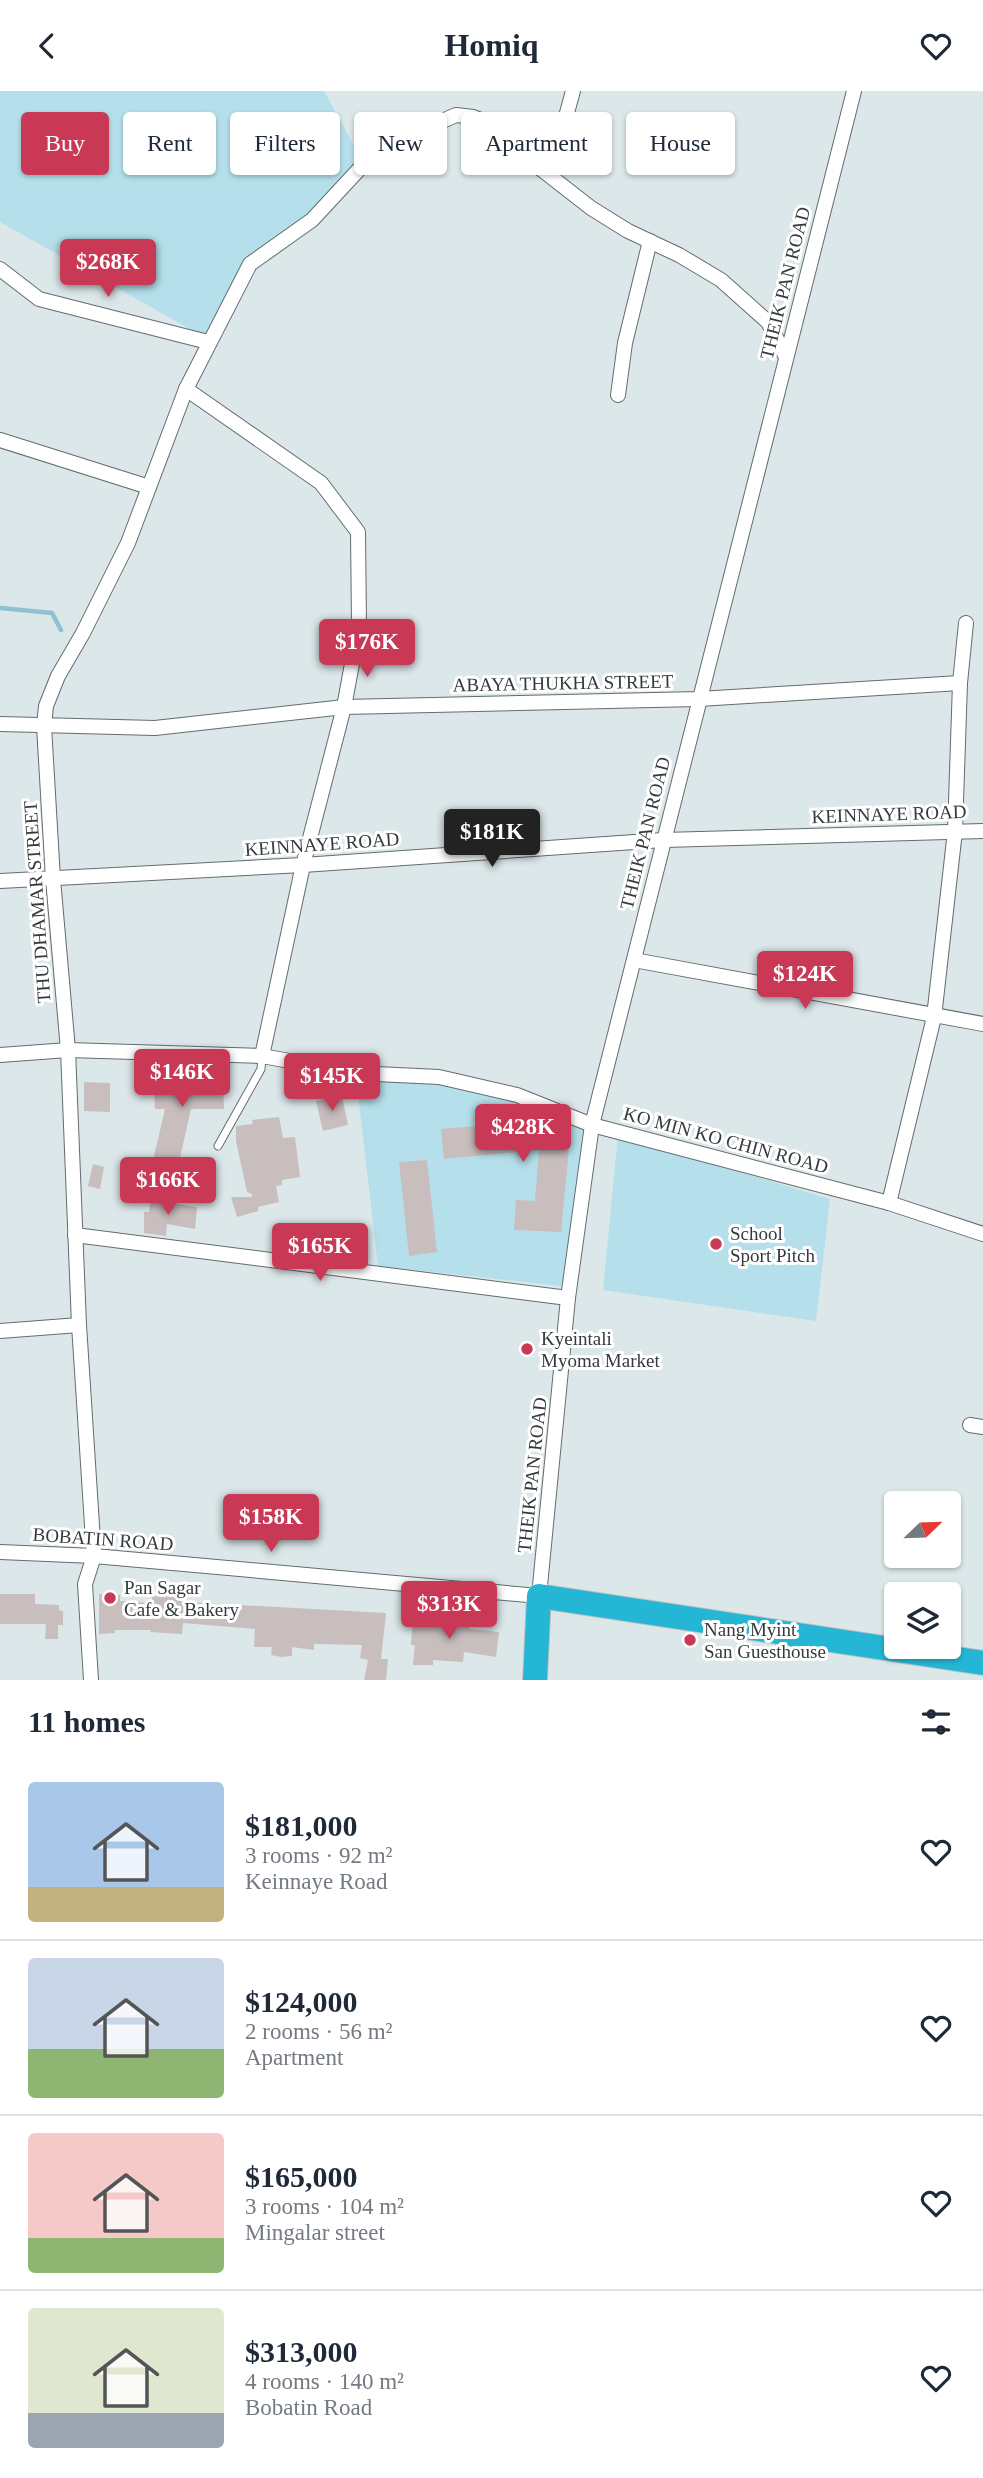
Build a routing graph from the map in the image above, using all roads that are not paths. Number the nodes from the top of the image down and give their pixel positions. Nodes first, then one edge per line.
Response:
1 (573, 91) edge
2 (854, 91) edge
3 (567, 112) edge
4 (461, 116) edge
5 (549, 175) edge
6 (650, 241) junction
7 (0, 269) edge
8 (208, 342) junction
9 (786, 357) junction
10 (186, 389) junction
11 (618, 395) dead end
12 (0, 440) edge
13 (149, 487) junction
14 (966, 623) dead end
15 (960, 683) junction
16 (699, 699) junction
17 (344, 707) junction
18 (0, 724) edge
19 (44, 726) junction
20 (955, 831) junction
21 (983, 831) edge
22 (663, 840) junction
23 (303, 865) junction
24 (53, 879) junction
25 (0, 881) edge
26 (634, 960) junction
27 (934, 1017) junction
28 (983, 1024) edge
29 (68, 1050) junction
30 (0, 1055) edge
31 (262, 1056) junction
32 (592, 1125) junction
33 (218, 1146) dead end
34 (889, 1203) junction
35 (983, 1234) edge
36 (75, 1235) junction
37 (568, 1298) junction
38 (79, 1325) junction
39 (0, 1331) edge
40 (0, 1552) edge
41 (94, 1556) junction
42 (539, 1596) junction
43 (983, 1663) edge
44 (91, 1680) edge
45 (535, 1680) edge

1 - 3 street
2 - 9 street, THEIK PAN ROAD
4 - 8 street, THU DHAMAR STREET
5 - 6 street, THU DHAMAR STREET
6 - 9 street, THU DHAMAR STREET
6 - 11 street
7 - 8 street
8 - 10 street, THU DHAMAR STREET
9 - 16 street, THEIK PAN ROAD
10 - 13 street, THU DHAMAR STREET
10 - 17 street
12 - 13 street
13 - 19 street, THU DHAMAR STREET
14 - 15 street
15 - 16 street, ABAYA THUKHA STREET
15 - 20 street
16 - 17 street, ABAYA THUKHA STREET
16 - 22 street, THEIK PAN ROAD
17 - 19 street, ABAYA THUKHA STREET
17 - 23 street
18 - 19 street, ABAYA THUKHA STREET
19 - 24 street, THU DHAMAR STREET
20 - 21 street, KEINNAYE ROAD
20 - 22 street, KEINNAYE ROAD
20 - 27 street
22 - 23 street, KEINNAYE ROAD
22 - 26 street, THEIK PAN ROAD
23 - 24 street, KEINNAYE ROAD
23 - 31 street
24 - 25 street, KEINNAYE ROAD
24 - 29 street, THU DHAMAR STREET
26 - 27 street
26 - 32 street, THEIK PAN ROAD
27 - 28 street
27 - 34 street
29 - 30 street, KO MIN KO CHIN ROAD
29 - 31 street, KO MIN KO CHIN ROAD
29 - 36 street, THU DHAMAR STREET
31 - 32 street, KO MIN KO CHIN ROAD
31 - 33 lane
32 - 34 street, KO MIN KO CHIN ROAD
32 - 37 street, THEIK PAN ROAD
34 - 35 street, KO MIN KO CHIN ROAD
36 - 37 street
36 - 38 street, THU DHAMAR STREET
37 - 42 street, THEIK PAN ROAD
38 - 39 street
38 - 41 street, THU DHAMAR STREET
40 - 41 street, BOBATIN ROAD
41 - 42 street, BOBATIN ROAD
41 - 44 street, THU DHAMAR STREET
42 - 43 highway
42 - 45 highway

